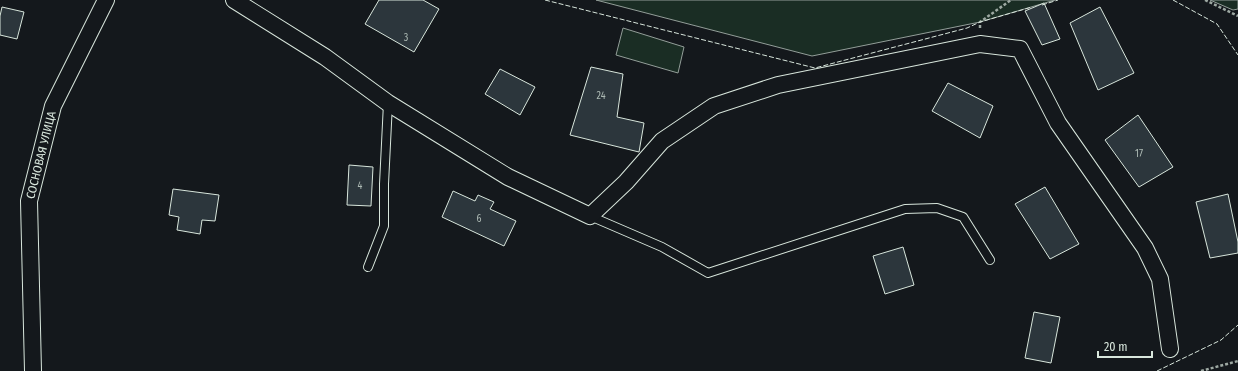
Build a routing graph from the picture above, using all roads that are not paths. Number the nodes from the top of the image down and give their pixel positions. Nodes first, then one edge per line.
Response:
1 (106, 0) edge
2 (234, 0) edge
3 (388, 103) junction
4 (590, 216) junction
5 (990, 260) dead end
6 (368, 268) dead end
7 (1170, 349) dead end
8 (33, 371) edge

1 - 8 street, СОСНОВАЯ УЛИЦА
2 - 3 street
3 - 4 street
3 - 6 lane
4 - 5 lane
4 - 7 street

